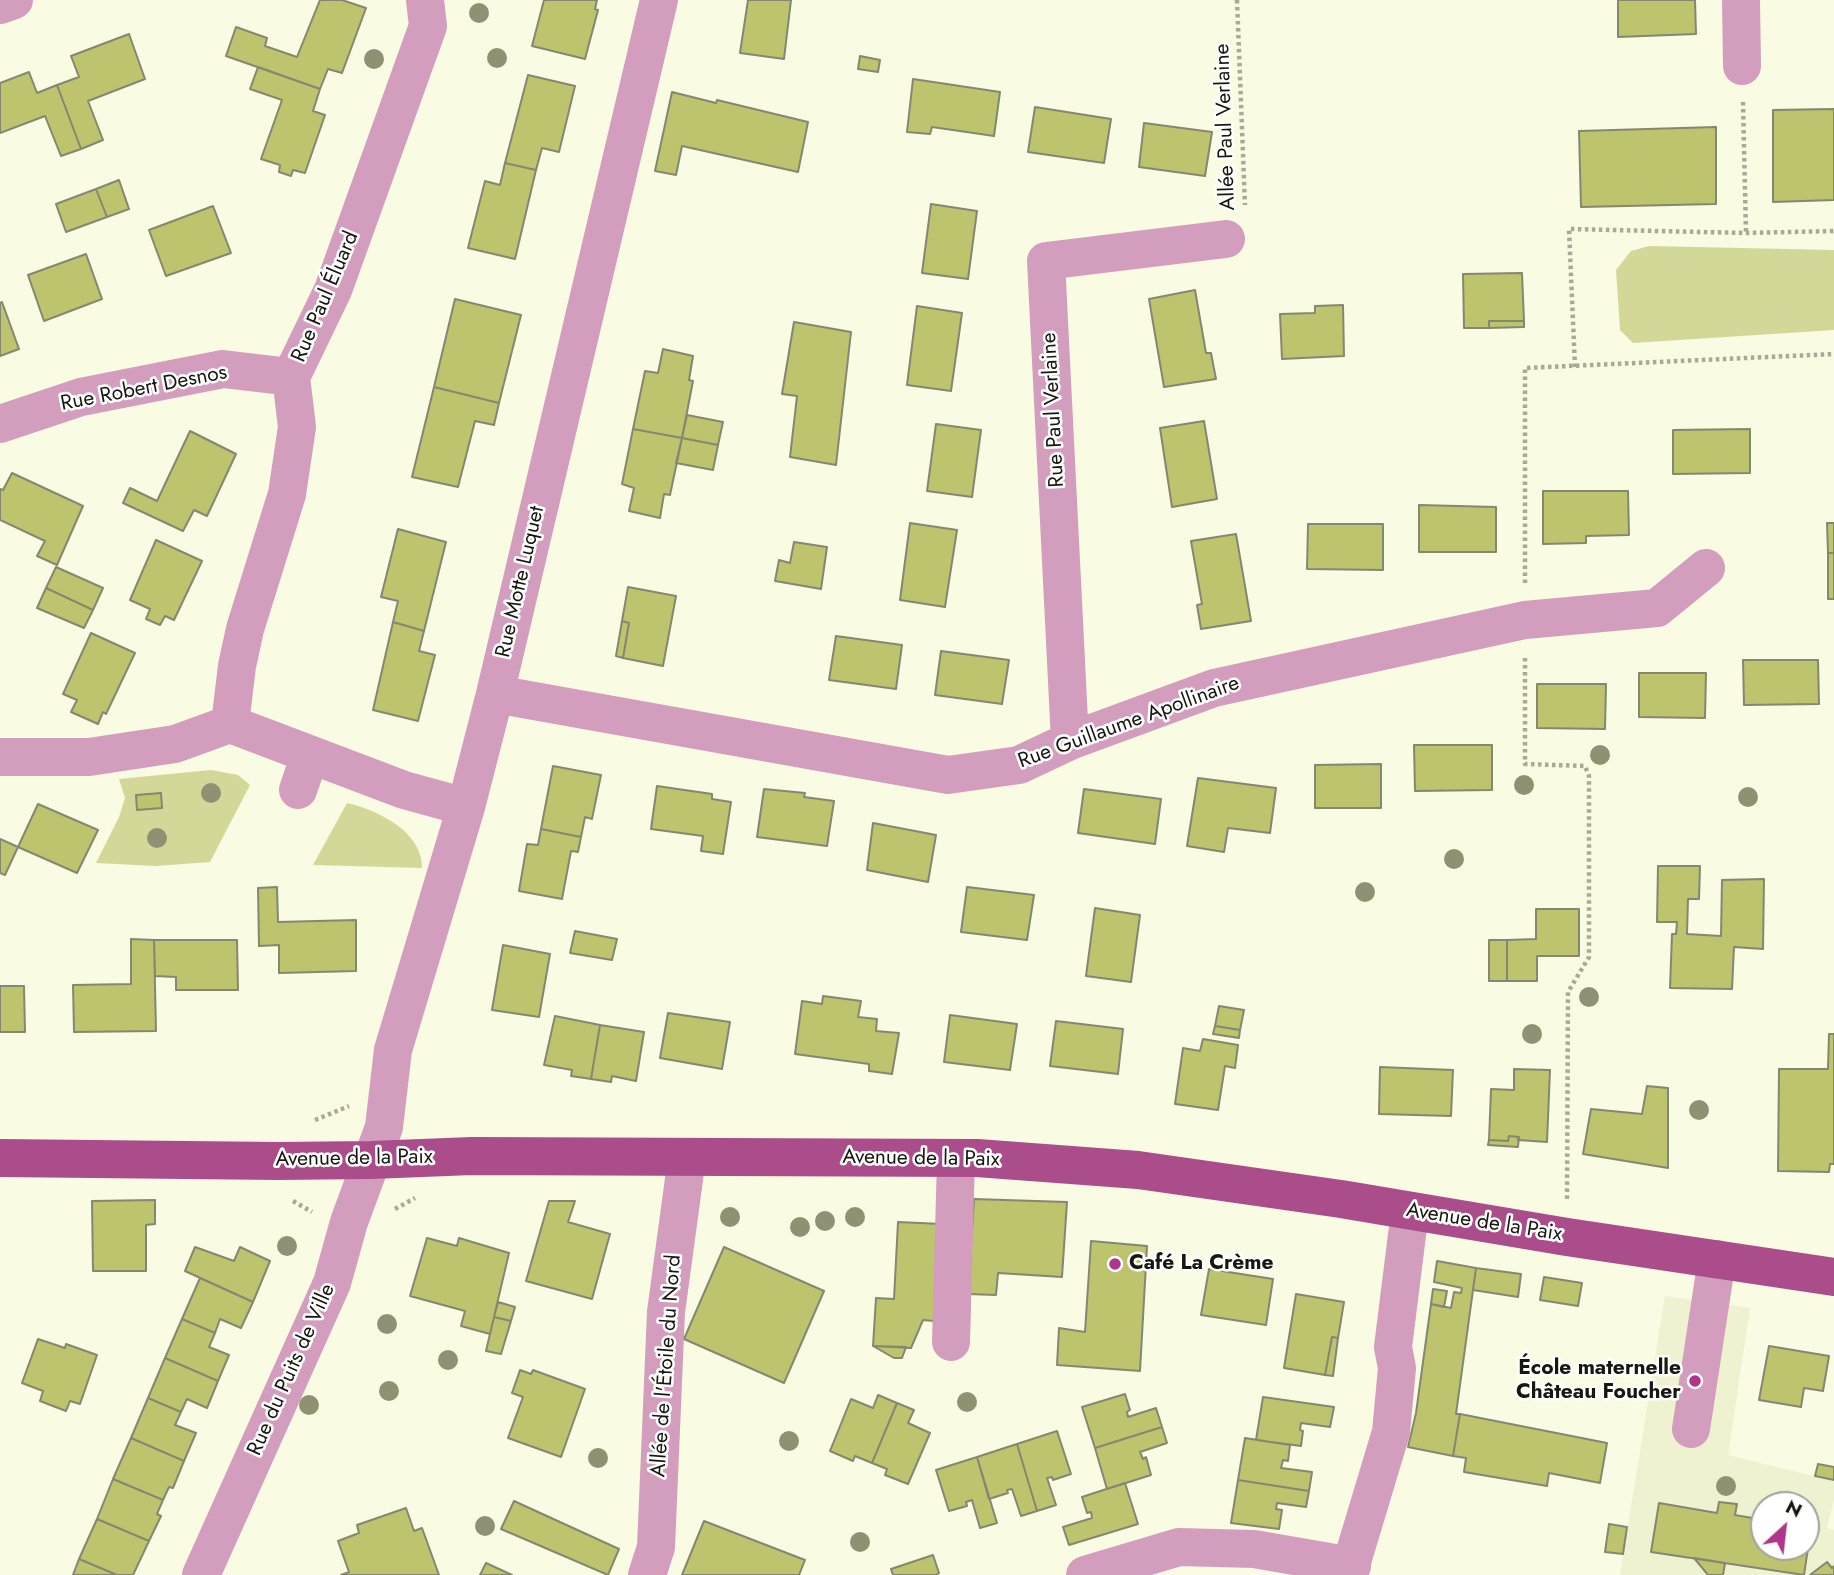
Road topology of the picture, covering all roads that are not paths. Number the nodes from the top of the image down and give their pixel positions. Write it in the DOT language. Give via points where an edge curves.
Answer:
graph roads {
  1 [pos="14,0"];
  2 [pos="425,0"];
  3 [pos="659,0"];
  4 [pos="1741,0"];
  5 [pos="0,5"];
  6 [pos="1742,66"];
  7 [pos="1226,239"];
  8 [pos="291,377"];
  9 [pos="0,424"];
  10 [pos="1706,568"];
  11 [pos="495,694"];
  12 [pos="230,724"];
  13 [pos="1070,741"];
  14 [pos="0,757"];
  15 [pos="466,807"];
  16 [pos="687,1157"];
  17 [pos="0,1158"];
  18 [pos="956,1158"];
  19 [pos="370,1160"];
  20 [pos="1410,1211"];
  21 [pos="1717,1259"];
  22 [pos="1834,1277"];
  23 [pos="951,1342"];
  24 [pos="1691,1429"];
  25 [pos="1350,1570"];
  26 [pos="201,1575"];
  27 [pos="647,1575"];
  28 [pos="1085,1575"];
  1 -- 5 [label="street"];
  2 -- 8 [label="street, Rue Paul Éluard" via="428,26 333,290"];
  3 -- 11 [label="street, Rue Motte Luquet"];
  4 -- 6 [label="street"];
  7 -- 13 [label="street, Rue Paul Verlaine" via="1046,261"];
  8 -- 9 [label="street, Rue Robert Desnos" via="223,369 81,397"];
  8 -- 12 [label="street, Rue Paul Éluard" via="297,427 287,494 245,629"];
  10 -- 13 [label="street, Rue Guillaume Apollinaire" via="1657,608 1525,620 1214,688"];
  11 -- 13 [label="street, Rue Guillaume Apollinaire" via="948,775 1019,765"];
  11 -- 15 [label="street, Rue Motte Luquet"];
  12 -- 14 [label="street" via="174,744 89,757"];
  12 -- 15 [label="street" via="304,773 404,790"];
  15 -- 19 [label="street, Rue Motte Luquet" via="393,1050 384,1127"];
  16 -- 18 [label="main road, Avenue de la Paix"];
  16 -- 19 [label="main road, Avenue de la Paix"];
  16 -- 27 [label="street, Allée de l'Étoile du Nord" via="666,1312 656,1547"];
  17 -- 19 [label="main road, Avenue de la Paix"];
  18 -- 20 [label="main road, Avenue de la Paix" via="1138,1170"];
  18 -- 23 [label="street"];
  19 -- 26 [label="street, Rue du Puits de Ville" via="332,1283"];
  20 -- 21 [label="main road, Avenue de la Paix"];
  20 -- 25 [label="street" via="1393,1347 1397,1368 1391,1432"];
  21 -- 22 [label="main road, Avenue de la Paix"];
  21 -- 24 [label="street"];
  25 -- 28 [label="street" via="1254,1549 1178,1547"];
}
